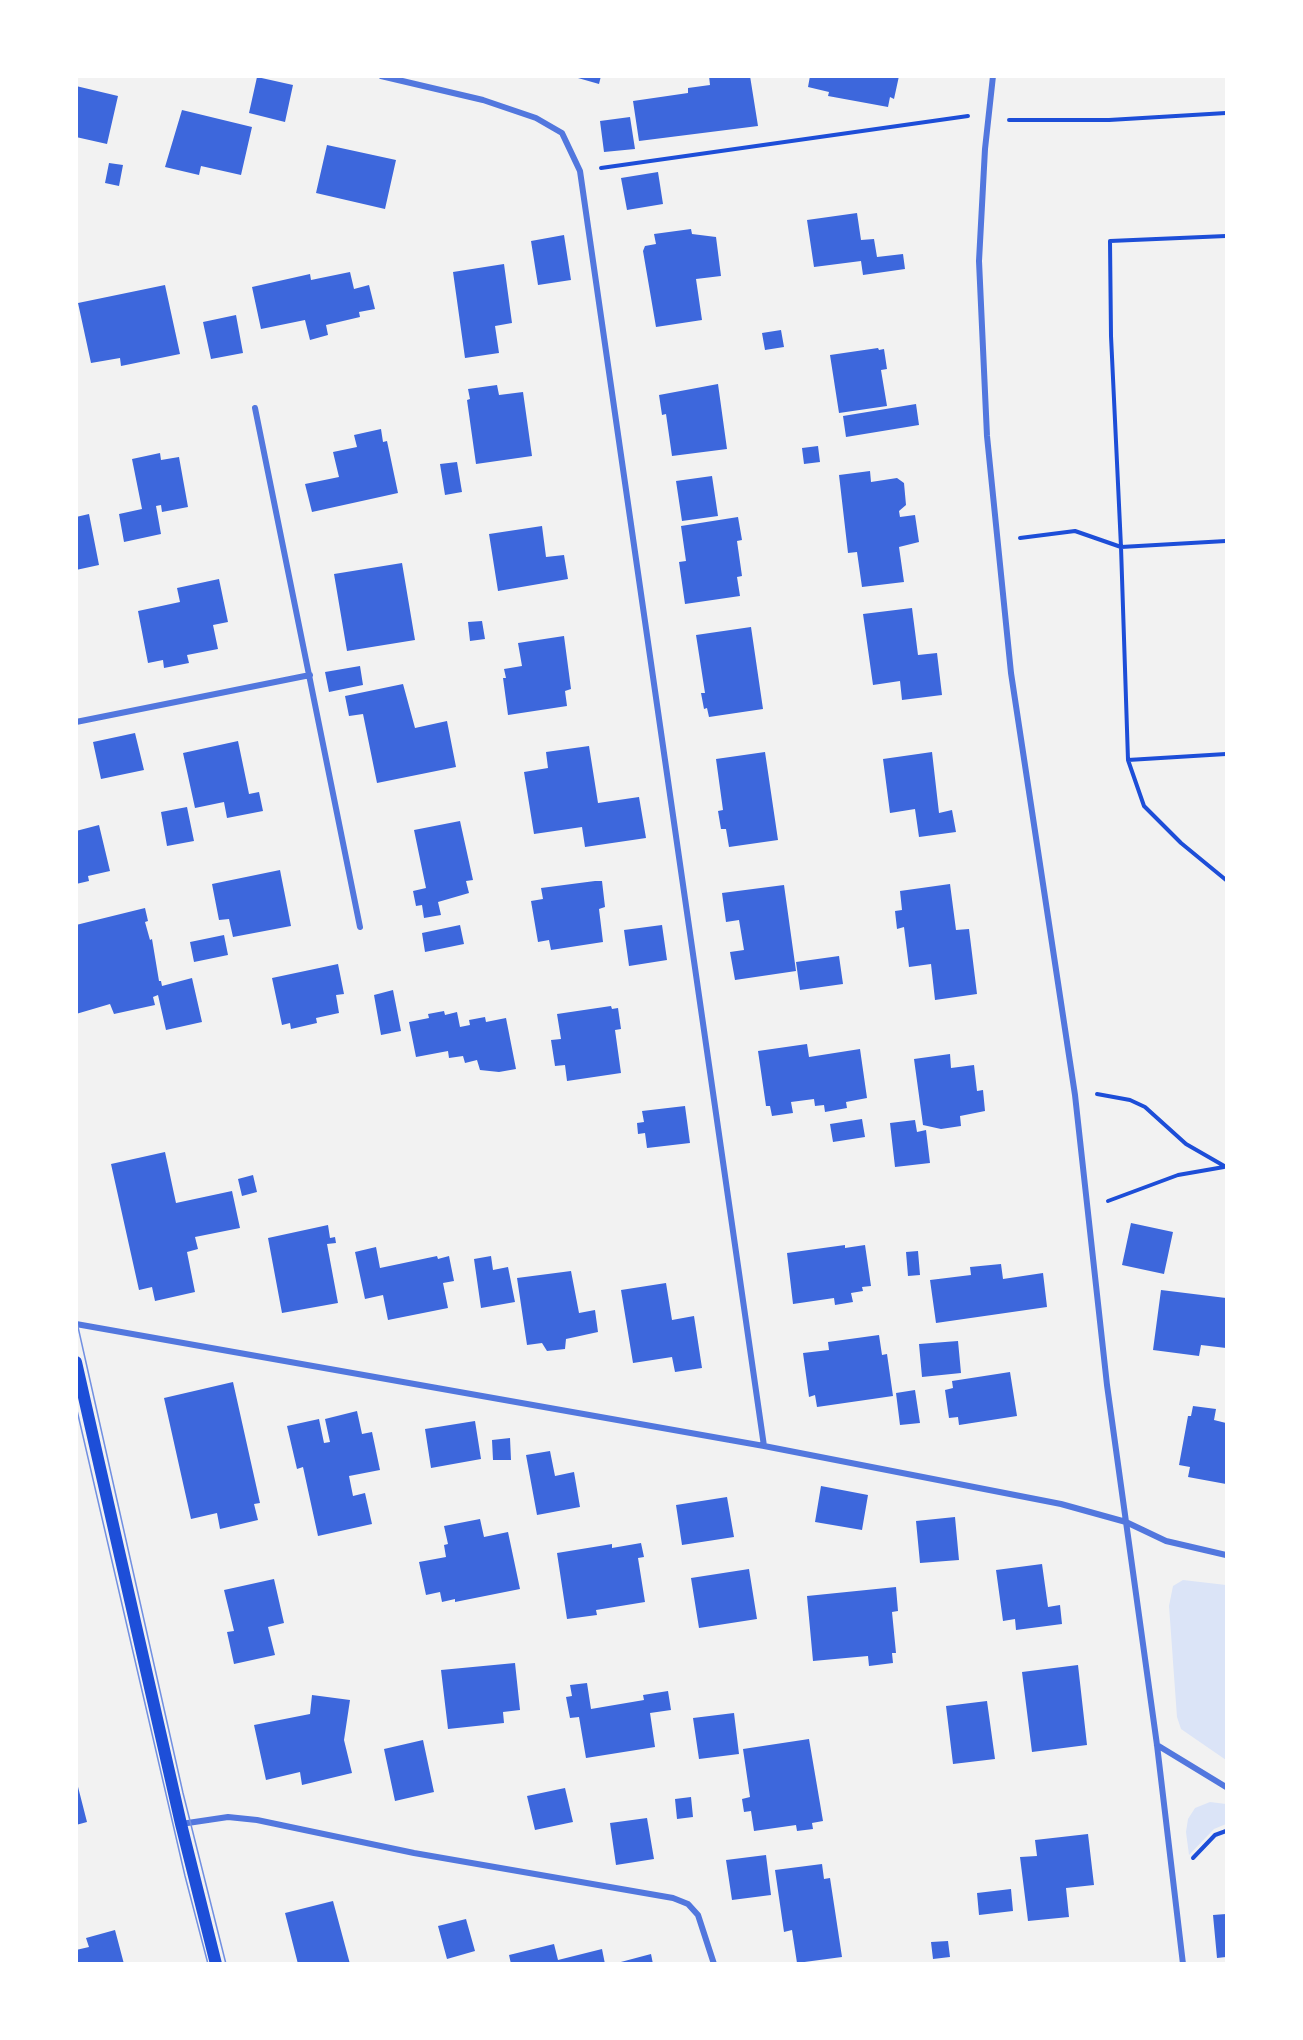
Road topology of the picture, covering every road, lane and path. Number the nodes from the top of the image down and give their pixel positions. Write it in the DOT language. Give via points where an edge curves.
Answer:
graph roads {
  1 [pos="381,76"];
  2 [pos="993,76"];
  3 [pos="1227,113"];
  4 [pos="989,118"];
  5 [pos="580,171"];
  6 [pos="1227,236"];
  7 [pos="255,408"];
  8 [pos="998,540"];
  9 [pos="1227,541"];
  10 [pos="1121,547"];
  11 [pos="310,675"];
  12 [pos="76,722"];
  13 [pos="1227,754"];
  14 [pos="1128,760"];
  15 [pos="1227,880"];
  16 [pos="360,927"];
  17 [pos="1075,1095"];
  18 [pos="1225,1167"];
  19 [pos="1088,1210"];
  20 [pos="76,1324"];
  21 [pos="76,1362"];
  22 [pos="764,1446"];
  23 [pos="1126,1522"];
  24 [pos="1227,1555"];
  25 [pos="1157,1745"];
  26 [pos="1227,1787"];
  27 [pos="181,1824"];
  28 [pos="1227,1831"];
  29 [pos="1173,1878"];
  30 [pos="216,1964"];
  31 [pos="714,1964"];
  32 [pos="1183,1964"];
  1 -- 5 [label="street" via="483,100 536,118 562,133"];
  2 -- 4 [label="street"];
  3 -- 4 [label="path" via="1109,120"];
  4 -- 5 [label="path" via="964,116"];
  4 -- 8 [label="street" via="979,261 987,436"];
  5 -- 22 [label="street"];
  6 -- 10 [label="path" via="1110,241"];
  7 -- 11 [label="street"];
  8 -- 10 [label="path" via="1075,531"];
  8 -- 17 [label="street" via="1011,673"];
  9 -- 10 [label="path"];
  10 -- 14 [label="path"];
  11 -- 12 [label="street"];
  11 -- 16 [label="street"];
  13 -- 14 [label="path"];
  14 -- 15 [label="path" via="1143,806"];
  17 -- 18 [label="path" via="1106,1094 1145,1107 1186,1144"];
  17 -- 19 [label="street"];
  18 -- 19 [label="path" via="1178,1175"];
  19 -- 23 [label="street"];
  20 -- 22 [label="street"];
  21 -- 27 [label="main road"];
  22 -- 23 [label="street" via="1061,1504"];
  23 -- 24 [label="street" via="1166,1541"];
  23 -- 25 [label="street"];
  25 -- 26 [label="street"];
  25 -- 29 [label="street"];
  27 -- 30 [label="main road"];
  27 -- 31 [label="street" via="228,1817 257,1820 414,1853 673,1898 688,1904 698,1915"];
  28 -- 29 [label="path" via="1215,1835"];
  29 -- 32 [label="street"];
}
